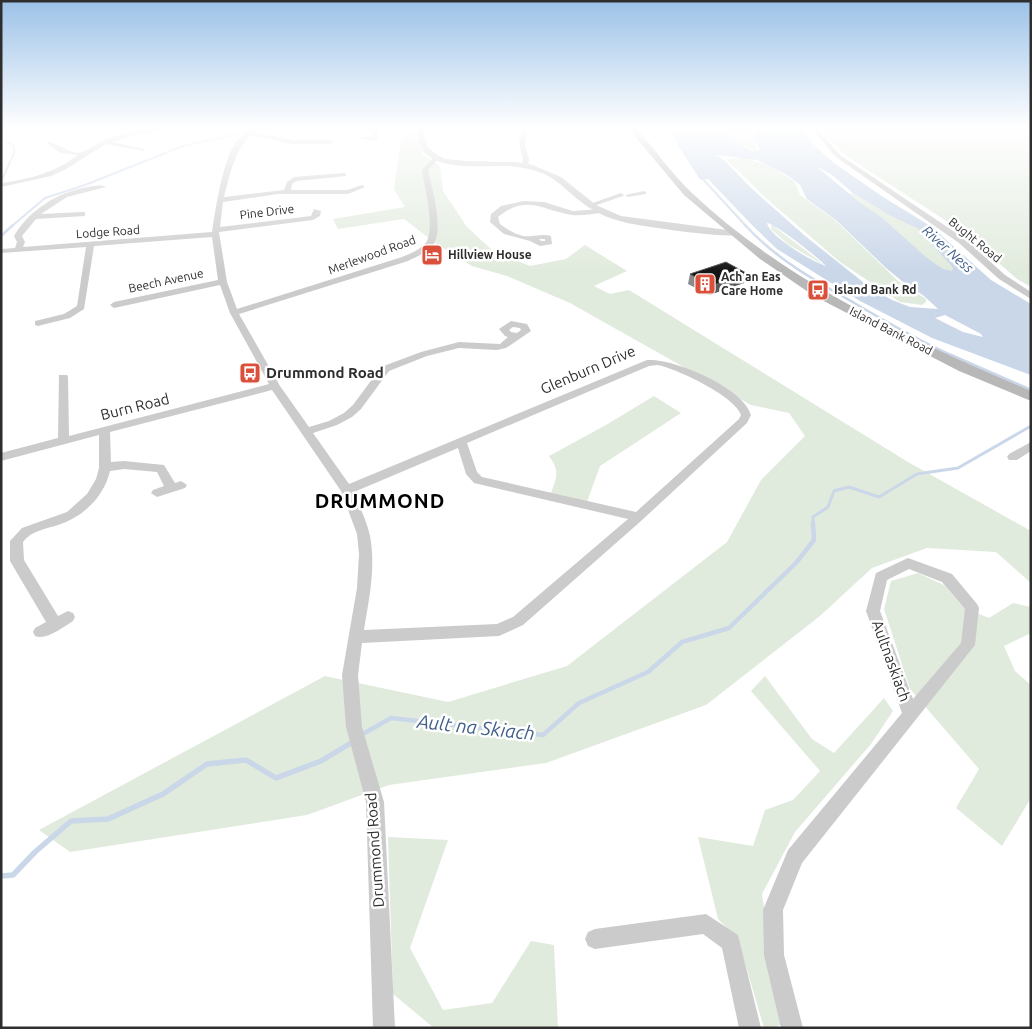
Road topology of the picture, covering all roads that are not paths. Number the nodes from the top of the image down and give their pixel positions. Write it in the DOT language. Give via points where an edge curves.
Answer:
graph roads {
  1 [pos="46,175"];
  2 [pos="227,175"];
  3 [pos="344,175"];
  4 [pos="426,175"];
  5 [pos="552,175"];
  6 [pos="671,175"];
  7 [pos="866,175"];
  8 [pos="4,184"];
  9 [pos="103,187"];
  10 [pos="362,187"];
  11 [pos="287,192"];
  12 [pos="644,193"];
  13 [pos="220,200"];
  14 [pos="592,205"];
  15 [pos="74,210"];
  16 [pos="317,211"];
  17 [pos="600,211"];
  18 [pos="34,217"];
  19 [pos="215,232"];
  20 [pos="735,234"];
  21 [pos="533,239"];
  22 [pos="90,244"];
  23 [pos="18,250"];
  24 [pos="1,251"];
  25 [pos="223,282"];
  26 [pos="1031,296"];
  27 [pos="114,305"];
  28 [pos="234,313"];
  29 [pos="43,320"];
  30 [pos="515,336"];
  31 [pos="63,376"];
  32 [pos="276,386"];
  33 [pos="1031,397"];
  34 [pos="105,430"];
  35 [pos="307,432"];
  36 [pos="64,441"];
  37 [pos="461,441"];
  38 [pos="1031,446"];
  39 [pos="1,457"];
  40 [pos="1013,457"];
  41 [pos="106,468"];
  42 [pos="347,490"];
  43 [pos="157,493"];
  44 [pos="637,518"];
  45 [pos="40,632"];
  46 [pos="356,637"];
  47 [pos="910,714"];
  48 [pos="595,939"];
  49 [pos="384,1028"];
  50 [pos="750,1028"];
  51 [pos="792,1028"];
  1 -- 8 [label="street"];
  2 -- 13 [label="street, Drummond Road"];
  3 -- 11 [label="street" via="294,179 289,183"];
  4 -- 28 [label="street, Merlewood Road" via="434,221 430,243 422,251"];
  5 -- 14 [label="street"];
  6 -- 20 [label="main road, Island Bank Road" via="686,193"];
  7 -- 26 [label="street, Bught Road" via="962,240 1002,277"];
  9 -- 18 [label="street" via="57,198"];
  10 -- 11 [label="street" via="341,192"];
  11 -- 13 [label="street"];
  12 -- 14 [label="street" via="624,195"];
  13 -- 19 [label="street, Drummond Road"];
  14 -- 17 [label="street"];
  15 -- 18 [label="street" via="87,206 81,216"];
  16 -- 19 [label="street, Pine Drive" via="313,218"];
  17 -- 20 [label="street" via="634,222"];
  17 -- 21 [label="street" via="574,213 549,205 524,203 504,208 494,216 494,222 500,228"];
  18 -- 23 [label="street" via="19,234"];
  19 -- 22 [label="street, Lodge Road"];
  19 -- 25 [label="street, Drummond Road"];
  20 -- 33 [label="main road, Island Bank Road" via="818,293 964,368"];
  22 -- 23 [label="street, Lodge Road"];
  22 -- 29 [label="street" via="81,307 67,316"];
  23 -- 24 [label="street, Lodge Road"];
  25 -- 27 [label="street, Beech Avenue"];
  25 -- 28 [label="street, Drummond Road"];
  28 -- 32 [label="street, Drummond Road"];
  30 -- 35 [label="street" via="503,346 459,345 385,368 348,415"];
  31 -- 36 [label="street"];
  32 -- 34 [label="street, Burn Road"];
  32 -- 35 [label="street, Drummond Road"];
  34 -- 36 [label="street, Burn Road"];
  34 -- 41 [label="street"];
  35 -- 42 [label="street, Drummond Road"];
  36 -- 39 [label="street, Burn Road"];
  37 -- 42 [label="street, Glenburn Drive"];
  37 -- 44 [label="street" via="472,474 478,480 627,513"];
  37 -- 44 [label="street, Glenburn Drive" via="647,362 672,365 738,401 746,415 743,421"];
  38 -- 40 [label="street"];
  41 -- 43 [label="street" via="131,465 160,468 176,486"];
  41 -- 45 [label="street" via="99,484 78,510 23,533 16,541 17,561 61,621"];
  42 -- 46 [label="street, Drummond Road" via="363,534 366,554 364,594"];
  44 -- 46 [label="street, Glenburn Drive" via="532,610 499,630"];
  46 -- 49 [label="street, Drummond Road" via="350,675 354,727 375,802"];
  47 -- 47 [label="street, Aultnaskiach" via="873,611 881,577 908,563 947,578 972,608 968,646"];
  47 -- 51 [label="street, Aultnaskiach" via="795,858 774,910 774,955"];
  48 -- 50 [label="street" via="706,924 730,942"];
}
